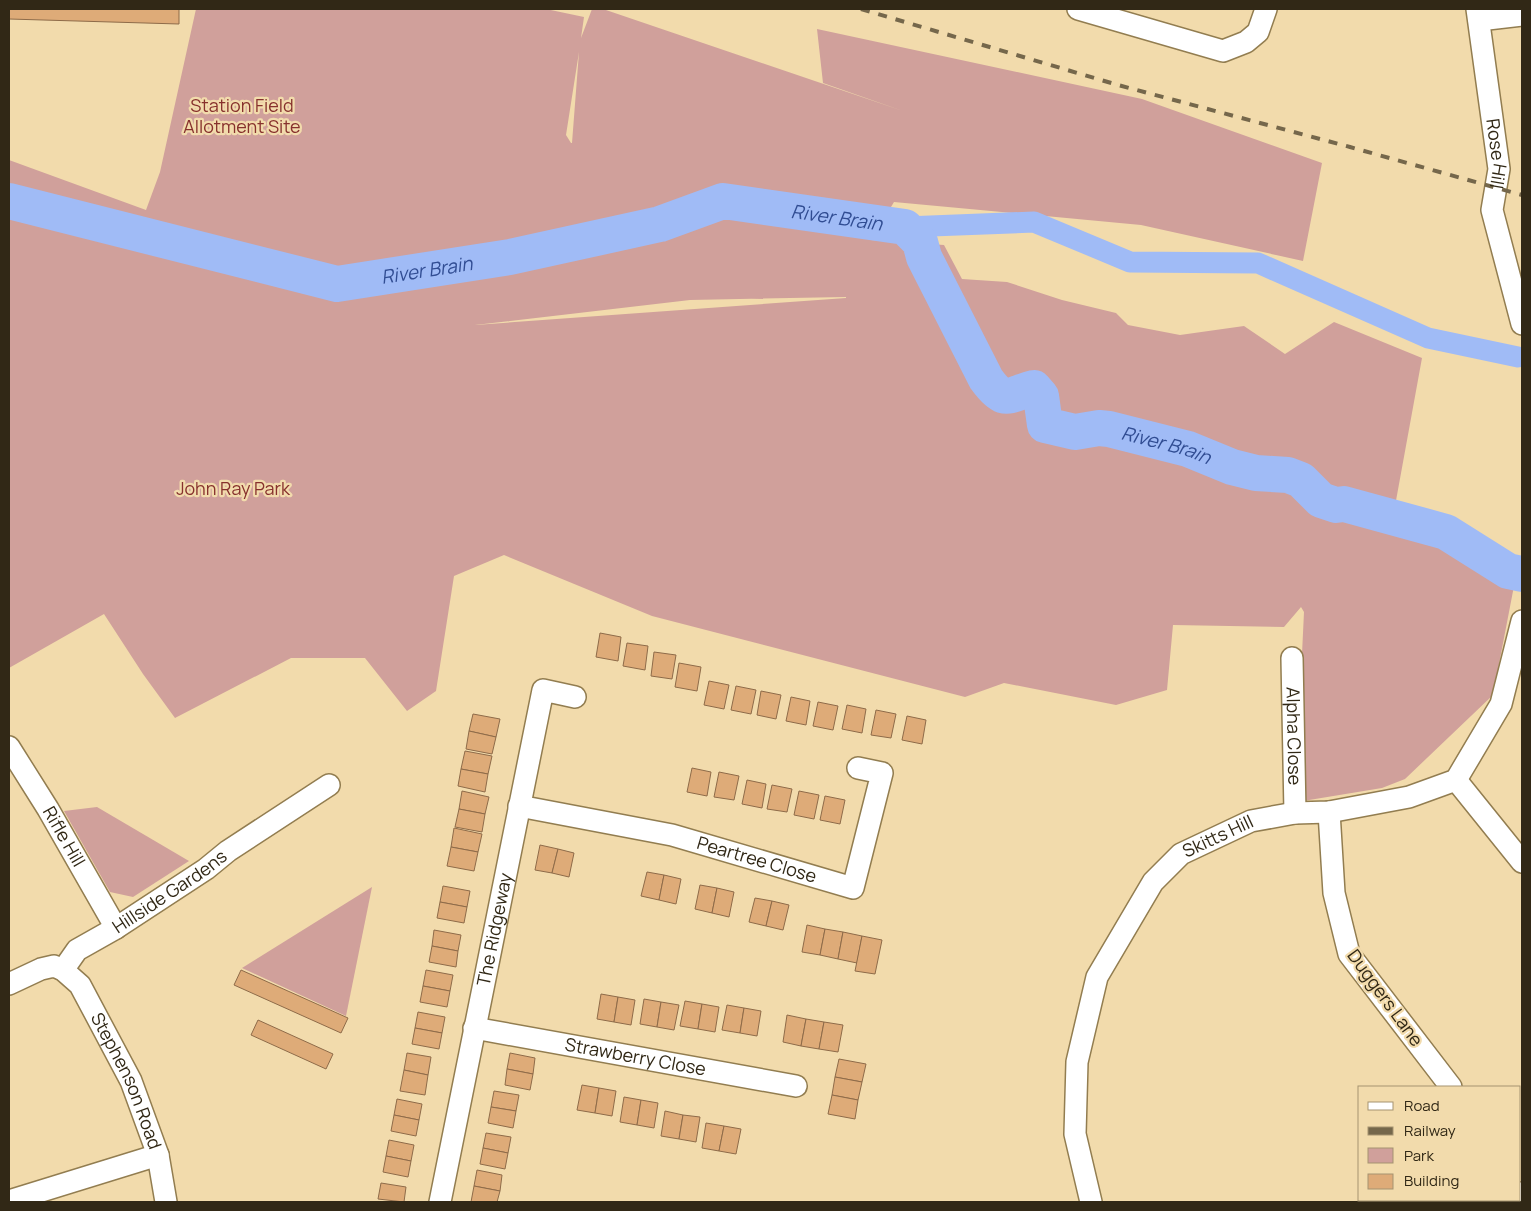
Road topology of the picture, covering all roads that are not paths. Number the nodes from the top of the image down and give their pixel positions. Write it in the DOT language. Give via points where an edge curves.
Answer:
graph roads {
  1 [pos="1078,9"];
  2 [pos="1266,9"];
  3 [pos="1478,14"];
  4 [pos="1522,15"];
  5 [pos="1522,324"];
  6 [pos="1522,621"];
  7 [pos="1292,658"];
  8 [pos="575,697"];
  9 [pos="9,747"];
  10 [pos="858,768"];
  11 [pos="1456,780"];
  12 [pos="329,785"];
  13 [pos="519,806"];
  14 [pos="1329,812"];
  15 [pos="1295,813"];
  16 [pos="1522,862"];
  17 [pos="116,928"];
  18 [pos="63,970"];
  19 [pos="9,984"];
  20 [pos="474,1028"];
  21 [pos="796,1086"];
  22 [pos="1449,1086"];
  23 [pos="158,1155"];
  24 [pos="9,1201"];
  25 [pos="166,1202"];
  26 [pos="440,1202"];
  27 [pos="1092,1202"];
  1 -- 2 [label="street" via="1223,51 1246,42 1258,32"];
  3 -- 4 [label="street"];
  3 -- 5 [label="street, Rose Hill" via="1499,169 1492,210"];
  6 -- 11 [label="street" via="1501,704"];
  7 -- 15 [label="street, Alpha Close"];
  8 -- 13 [label="street, The Ridgeway" via="544,690"];
  9 -- 17 [label="street, Rifle Hill"];
  10 -- 13 [label="street, Peartree Close" via="882,772 853,888 672,835"];
  11 -- 14 [label="street, Skitts Hill" via="1410,797"];
  11 -- 16 [label="street"];
  12 -- 17 [label="street, Hillside Gardens"];
  13 -- 20 [label="street, The Ridgeway"];
  14 -- 15 [label="street, Skitts Hill"];
  14 -- 22 [label="street, Duggers Lane" via="1334,893 1349,954"];
  15 -- 27 [label="street, Skitts Hill" via="1251,821 1181,854 1153,882 1096,977 1076,1062 1075,1134"];
  17 -- 18 [label="street, Hillside Gardens" via="76,950"];
  18 -- 19 [label="street" via="54,966"];
  18 -- 23 [label="street, Stephenson Road" via="80,985 131,1081"];
  20 -- 21 [label="street, Strawberry Close"];
  20 -- 26 [label="street, The Ridgeway"];
  23 -- 24 [label="street"];
  23 -- 25 [label="street, Stephenson Road"];
}
